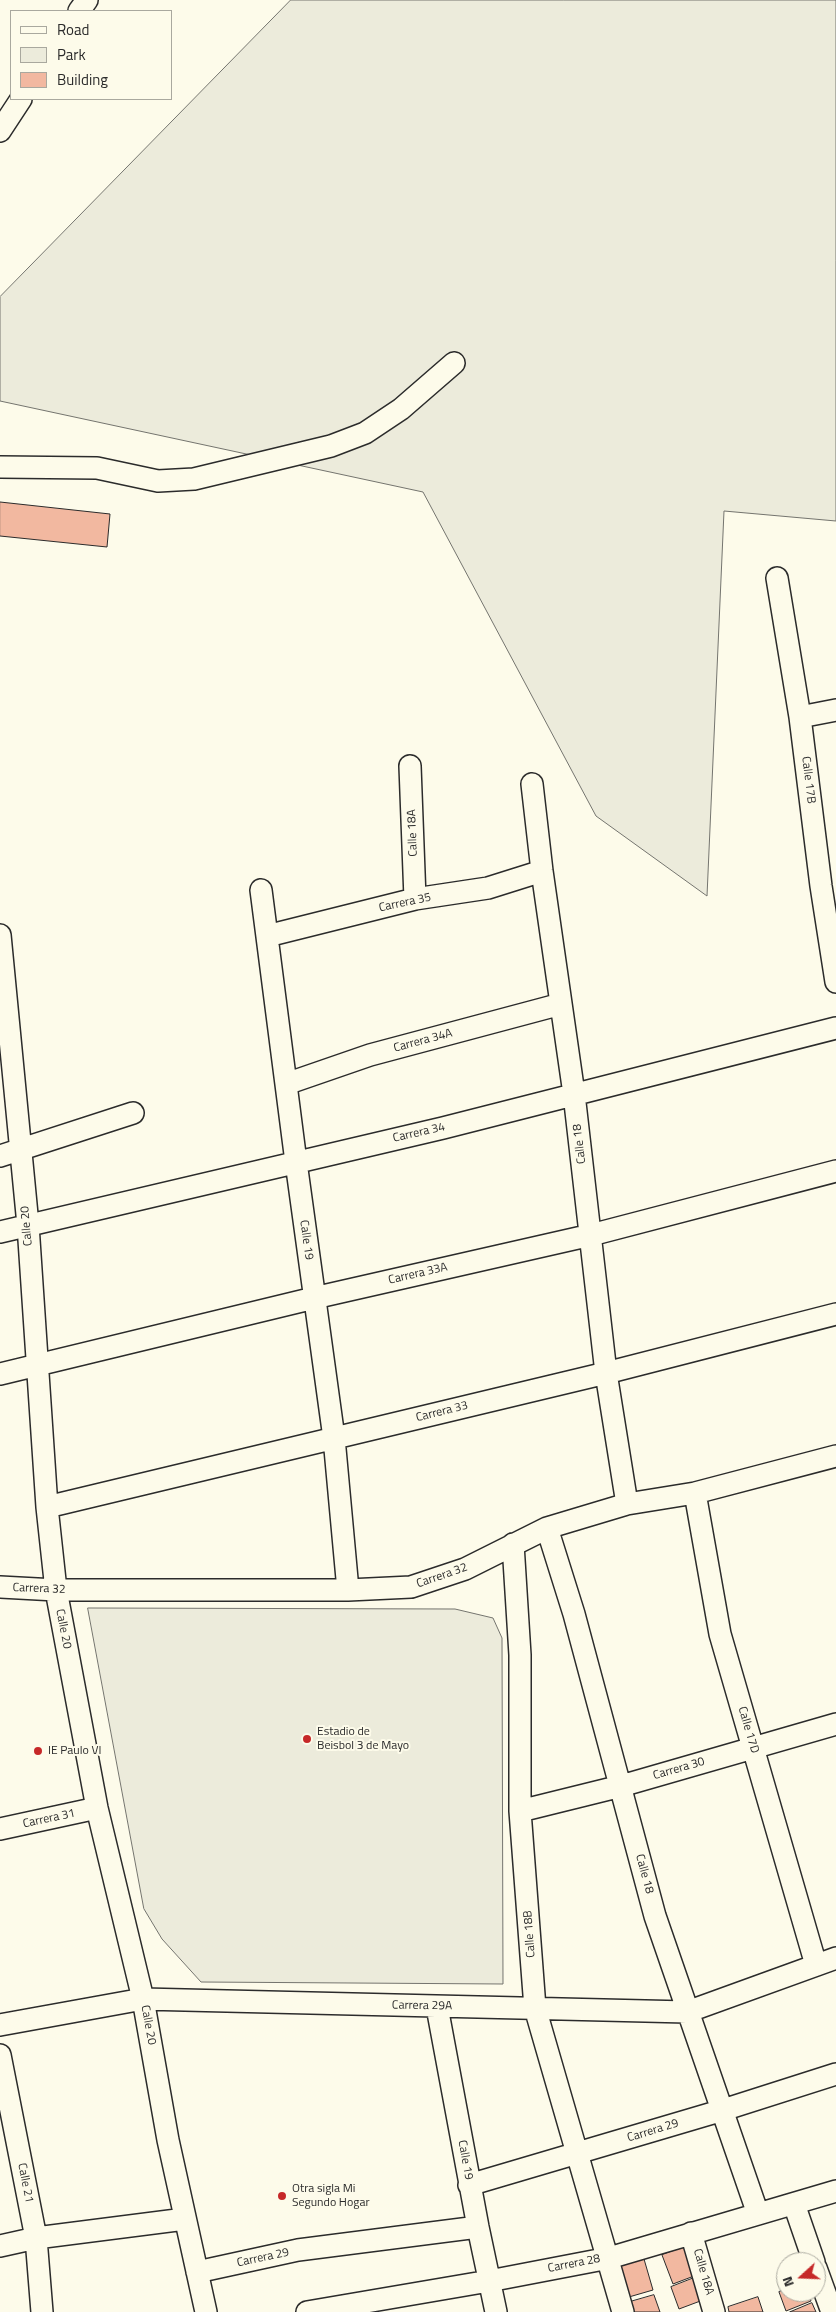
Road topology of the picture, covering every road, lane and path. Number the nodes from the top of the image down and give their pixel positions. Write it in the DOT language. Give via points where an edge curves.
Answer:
graph roads {
  1 [pos="20,100"];
  2 [pos="0,131"];
  3 [pos="454,363"];
  4 [pos="0,467"];
  5 [pos="777,578"];
  6 [pos="836,710"];
  7 [pos="800,717"];
  8 [pos="410,766"];
  9 [pos="532,784"];
  10 [pos="542,871"];
  11 [pos="829,883"];
  12 [pos="261,890"];
  13 [pos="415,899"];
  14 [pos="0,935"];
  15 [pos="267,936"];
  16 [pos="836,982"];
  17 [pos="561,1004"];
  18 [pos="3,1007"];
  19 [pos="836,1028"];
  20 [pos="286,1084"];
  21 [pos="574,1094"];
  22 [pos="134,1113"];
  23 [pos="10,1154"];
  24 [pos="296,1162"];
  25 [pos="836,1171"];
  26 [pos="28,1225"];
  27 [pos="0,1232"];
  28 [pos="591,1234"];
  29 [pos="314,1298"];
  30 [pos="836,1314"];
  31 [pos="37,1365"];
  32 [pos="606,1373"];
  33 [pos="0,1374"];
  34 [pos="334,1438"];
  35 [pos="836,1456"];
  36 [pos="696,1493"];
  37 [pos="627,1504"];
  38 [pos="48,1507"];
  39 [pos="547,1528"];
  40 [pos="513,1544"];
  41 [pos="0,1587"];
  42 [pos="56,1590"];
  43 [pos="348,1590"];
  44 [pos="836,1724"];
  45 [pos="753,1748"];
  46 [pos="621,1786"];
  47 [pos="98,1808"];
  48 [pos="520,1811"];
  49 [pos="0,1829"];
  50 [pos="836,1958"];
  51 [pos="816,1965"];
  52 [pos="143,1999"];
  53 [pos="437,2006"];
  54 [pos="535,2008"];
  55 [pos="687,2012"];
  56 [pos="0,2025"];
  57 [pos="0,2055"];
  58 [pos="836,2074"];
  59 [pos="723,2110"];
  60 [pos="579,2153"];
  61 [pos="469,2185"];
  62 [pos="836,2191"];
  63 [pos="794,2204"];
  64 [pos="758,2214"];
  65 [pos="185,2219"];
  66 [pos="478,2227"];
  67 [pos="691,2233"];
  68 [pos="36,2238"];
  69 [pos="0,2246"];
  70 [pos="811,2252"];
  71 [pos="609,2258"];
  72 [pos="197,2272"];
  73 [pos="489,2281"];
  74 [pos="826,2296"];
  75 [pos="42,2312"];
  76 [pos="206,2312"];
  77 [pos="307,2312"];
  78 [pos="496,2312"];
  79 [pos="623,2312"];
  80 [pos="714,2312"];
  81 [pos="832,2312"];
  1 -- 2 [label="street"];
  3 -- 4 [label="street" via="401,410 365,433 331,446 194,479 158,481 97,468"];
  5 -- 7 [label="street, Calle 17B"];
  6 -- 7 [label="street"];
  7 -- 11 [label="street, Calle 17B"];
  8 -- 13 [label="street, Calle 18A"];
  9 -- 10 [label="street, Calle 18"];
  10 -- 13 [label="street, Carrera 35" via="488,888"];
  10 -- 17 [label="street, Calle 18"];
  11 -- 16 [label="street, Calle 17B"];
  12 -- 15 [label="street, Calle 19"];
  13 -- 15 [label="street, Carrera 35"];
  14 -- 18 [label="street, Calle 20"];
  15 -- 20 [label="street, Calle 19"];
  17 -- 20 [label="street, Carrera 34A" via="370,1056"];
  17 -- 21 [label="street, Calle 18"];
  18 -- 23 [label="street, Calle 20"];
  19 -- 21 [label="street, Carrera 34"];
  20 -- 24 [label="street, Calle 19"];
  21 -- 24 [label="street, Carrera 34"];
  21 -- 28 [label="street, Calle 18"];
  22 -- 23 [label="street"];
  23 -- 26 [label="street, Calle 20"];
  24 -- 26 [label="street, Carrera 34"];
  24 -- 29 [label="street, Calle 19"];
  25 -- 28 [label="street, Carrera 33A"];
  26 -- 27 [label="street, Carrera 34"];
  26 -- 31 [label="street, Calle 20"];
  28 -- 29 [label="street, Carrera 33A"];
  28 -- 32 [label="street, Calle 18"];
  29 -- 31 [label="street, Carrera 33A"];
  29 -- 34 [label="street, Calle 19"];
  30 -- 32 [label="street, Carrera 33"];
  31 -- 33 [label="street, Carrera 33A"];
  31 -- 38 [label="street, Calle 20"];
  32 -- 34 [label="street, Carrera 33"];
  32 -- 37 [label="street, Calle 18"];
  34 -- 38 [label="street, Carrera 33"];
  34 -- 43 [label="street, Calle 19"];
  35 -- 36 [label="street, Carrera 32"];
  36 -- 37 [label="street, Carrera 32"];
  36 -- 45 [label="street, Calle 17D" via="720,1634"];
  37 -- 39 [label="street, Carrera 32"];
  38 -- 42 [label="street, Calle 20"];
  39 -- 40 [label="street, Carrera 32"];
  39 -- 46 [label="street, Calle 18"];
  40 -- 43 [label="street, Carrera 32" via="465,1569 411,1587"];
  40 -- 48 [label="street, Calle 18B" via="520,1655"];
  41 -- 42 [label="street, Carrera 32"];
  42 -- 43 [label="street, Carrera 32"];
  42 -- 47 [label="street, Calle 20"];
  44 -- 45 [label="street, Carrera 30"];
  45 -- 46 [label="street, Carrera 30"];
  45 -- 51 [label="street, Calle 17D"];
  46 -- 48 [label="street, Carrera 30"];
  46 -- 55 [label="street, Calle 18" via="656,1916"];
  47 -- 49 [label="street, Carrera 31"];
  47 -- 52 [label="street, Calle 20"];
  48 -- 54 [label="street, Calle 18B"];
  50 -- 51 [label="street, Carrera 29A"];
  51 -- 55 [label="street, Carrera 29A"];
  52 -- 53 [label="street, Carrera 29A"];
  52 -- 56 [label="street, Carrera 29A"];
  52 -- 65 [label="street, Calle 20"];
  53 -- 54 [label="street, Carrera 29A"];
  53 -- 61 [label="street, Calle 19"];
  54 -- 55 [label="street, Carrera 29A"];
  54 -- 60 [label="street, Calle 18B"];
  55 -- 59 [label="street, Calle 18"];
  57 -- 68 [label="street, Calle 21"];
  58 -- 59 [label="street, Carrera 29"];
  59 -- 60 [label="street, Carrera 29"];
  59 -- 64 [label="street, Calle 18"];
  60 -- 61 [label="street, Carrera 29"];
  60 -- 71 [label="street, Calle 18B"];
  61 -- 66 [label="street, Calle 19"];
  62 -- 63 [label="street, Carrera 28"];
  63 -- 64 [label="street, Carrera 28"];
  63 -- 70 [label="street"];
  64 -- 67 [label="street, Carrera 28"];
  65 -- 68 [label="street"];
  65 -- 72 [label="street, Calle 20"];
  66 -- 72 [label="street, Carrera 29" via="298,2250"];
  66 -- 73 [label="street, Calle 19"];
  67 -- 71 [label="street, Carrera 28"];
  67 -- 80 [label="street, Calle 18A"];
  68 -- 69 [label="street"];
  68 -- 75 [label="street, Calle 21"];
  71 -- 73 [label="street, Carrera 28"];
  71 -- 79 [label="street, Calle 18B"];
  72 -- 76 [label="street, Calle 20"];
  73 -- 77 [label="street, Carrera 28"];
  73 -- 78 [label="street, Calle 19"];
  74 -- 81 [label="street"];
}
